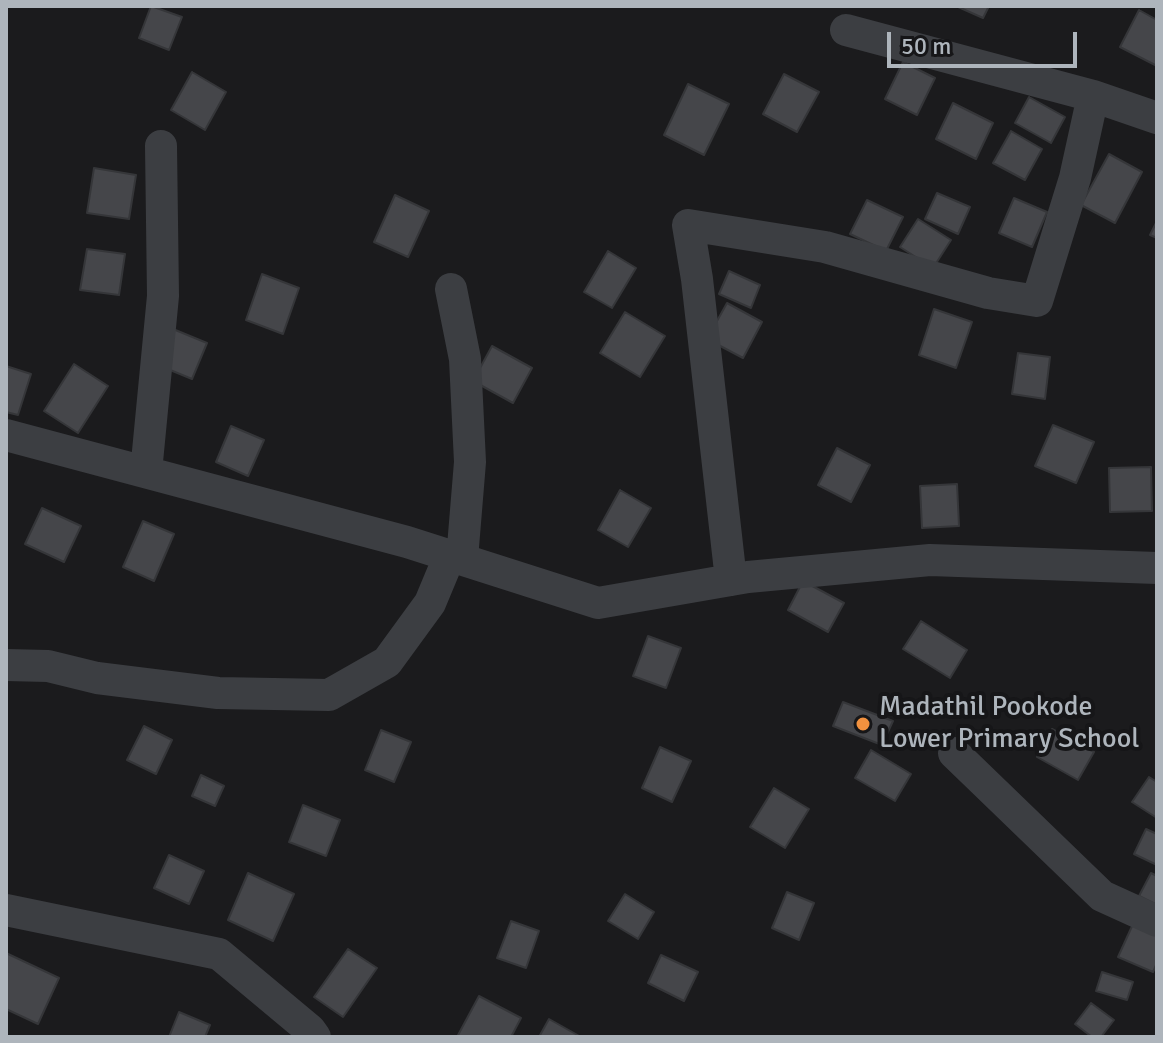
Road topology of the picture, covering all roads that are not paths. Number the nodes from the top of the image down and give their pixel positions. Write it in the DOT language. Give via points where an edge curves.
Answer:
graph roads {
  1 [pos="846,30"];
  2 [pos="1093,96"];
  3 [pos="1157,118"];
  4 [pos="161,146"];
  5 [pos="451,289"];
  6 [pos="6,435"];
  7 [pos="146,472"];
  8 [pos="456,557"];
  9 [pos="1157,568"];
  10 [pos="731,580"];
  11 [pos="6,665"];
  12 [pos="954,753"];
  13 [pos="6,910"];
  14 [pos="1157,921"];
  15 [pos="315,1037"];
  1 -- 2 [label="street"];
  2 -- 3 [label="street"];
  2 -- 10 [label="street" via="1075,178 1037,301 988,293 825,247 688,225"];
  4 -- 7 [label="street" via="163,296"];
  5 -- 8 [label="street" via="465,359 470,462"];
  6 -- 7 [label="street"];
  7 -- 8 [label="street"];
  8 -- 10 [label="street" via="598,603"];
  8 -- 11 [label="street" via="387,662 329,695 218,693 97,678 48,666"];
  9 -- 10 [label="street" via="930,560"];
  12 -- 14 [label="street" via="1102,896"];
  13 -- 15 [label="street" via="219,954"];
}
